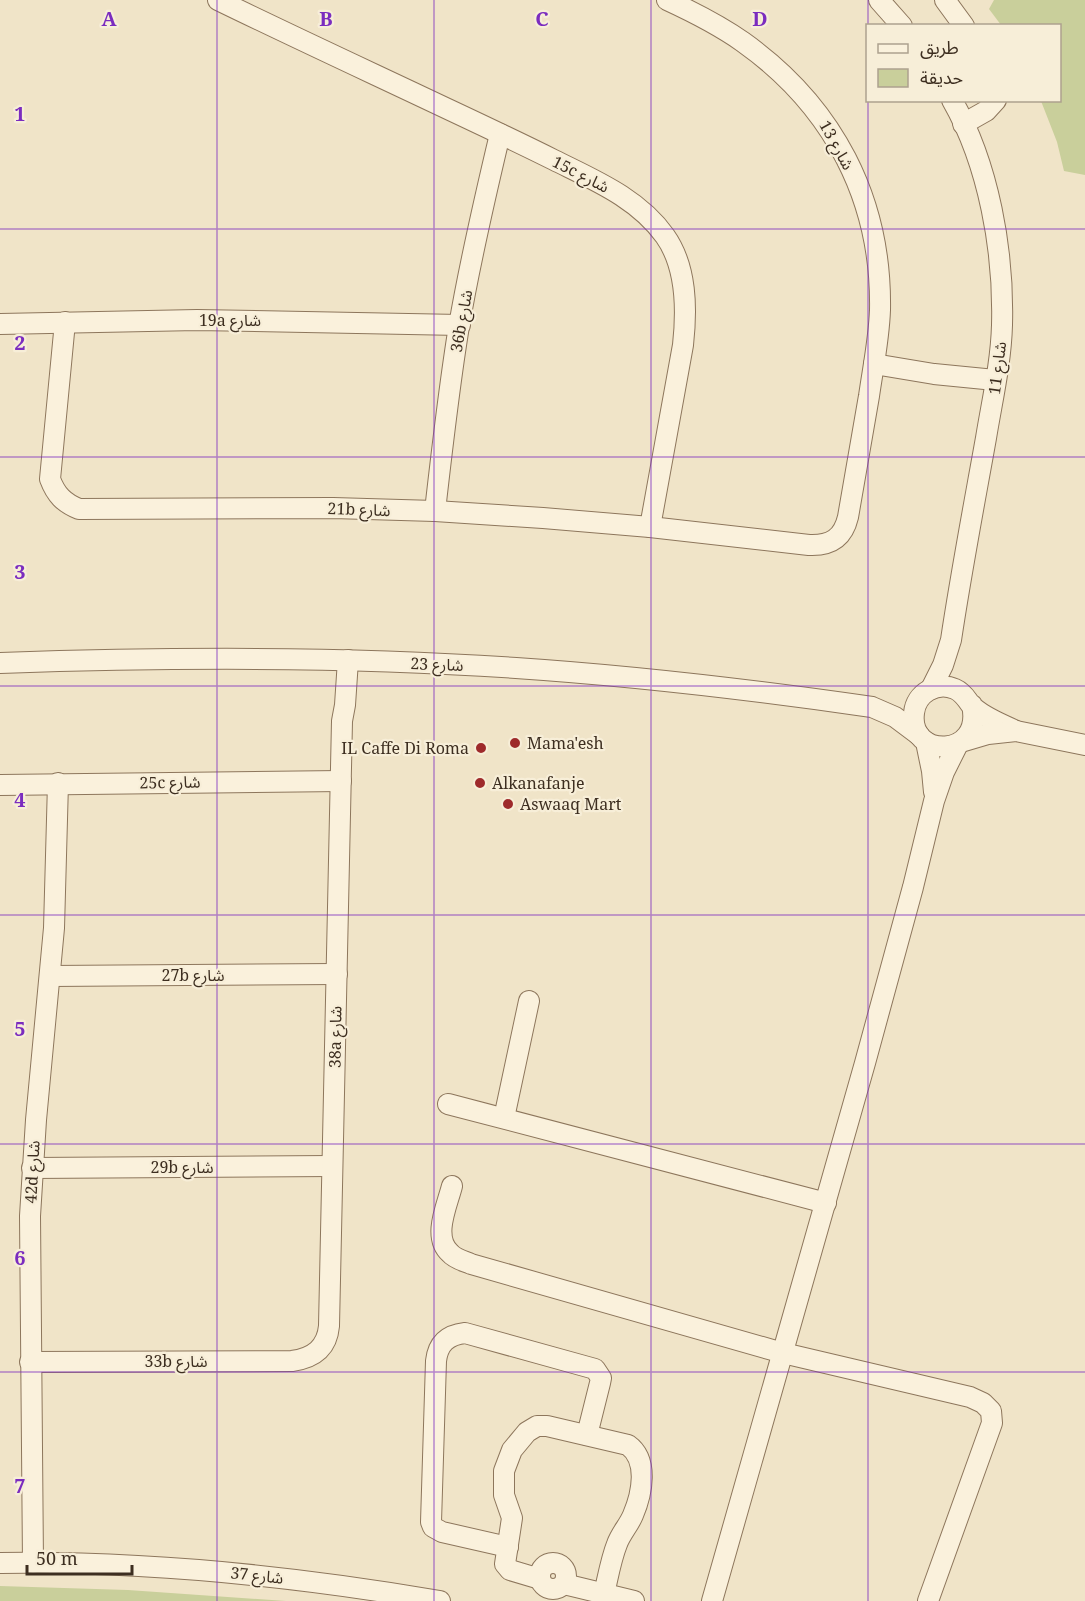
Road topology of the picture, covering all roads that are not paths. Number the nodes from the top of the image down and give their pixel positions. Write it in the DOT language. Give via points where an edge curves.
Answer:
graph roads {
  1 [pos="218,0"];
  2 [pos="667,0"];
  3 [pos="879,0"];
  4 [pos="945,0"];
  5 [pos="900,24"];
  6 [pos="963,24"];
  7 [pos="994,102"];
  8 [pos="958,112"];
  9 [pos="500,134"];
  10 [pos="65,322"];
  11 [pos="0,324"];
  12 [pos="460,325"];
  13 [pos="874,364"];
  14 [pos="995,387"];
  15 [pos="435,511"];
  16 [pos="650,527"];
  17 [pos="837,540"];
  18 [pos="951,640"];
  19 [pos="342,660"];
  20 [pos="0,663"];
  21 [pos="925,694"];
  22 [pos="967,699"];
  23 [pos="872,707"];
  24 [pos="1016,731"];
  25 [pos="922,738"];
  26 [pos="960,743"];
  27 [pos="1085,745"];
  28 [pos="341,781"];
  29 [pos="58,783"];
  30 [pos="0,785"];
  31 [pos="934,801"];
  32 [pos="336,974"];
  33 [pos="50,976"];
  34 [pos="529,1001"];
  35 [pos="448,1104"];
  36 [pos="504,1118"];
  37 [pos="332,1166"];
  38 [pos="32,1168"];
  39 [pos="452,1186"];
  40 [pos="826,1203"];
  41 [pos="319,1351"];
  42 [pos="783,1353"];
  43 [pos="30,1362"];
  44 [pos="587,1435"];
  45 [pos="508,1547"];
  46 [pos="0,1563"];
  47 [pos="33,1563"];
  48 [pos="550,1588"];
  49 [pos="604,1594"];
  50 [pos="440,1601"];
  51 [pos="634,1601"];
  52 [pos="712,1601"];
  53 [pos="928,1601"];
  1 -- 9 [label="street, 15c شارع"];
  2 -- 13 [label="street, شارع 13" via="742,42 783,75 819,113 847,158 867,207 878,259 880,311"];
  3 -- 5 [label="street"];
  4 -- 6 [label="street"];
  7 -- 8 [label="street" via="986,111"];
  8 -- 14 [label="street, شارع 11" via="981,172 1001,274 1002,326"];
  9 -- 12 [label="street, 36b شارع"];
  9 -- 16 [label="street, 15c شارع" via="631,201 666,238 677,260 686,316"];
  10 -- 11 [label="street, 19a شارع"];
  10 -- 12 [label="street, 19a شارع"];
  10 -- 15 [label="street, 21b شارع" via="50,479 54,490 69,505 90,510"];
  12 -- 15 [label="street, 36b شارع"];
  13 -- 14 [label="street"];
  13 -- 17 [label="street, شارع 13" via="848,517"];
  14 -- 18 [label="street, شارع 11"];
  15 -- 16 [label="street, 21b شارع"];
  16 -- 17 [label="street, 21b شارع" via="809,545"];
  18 -- 21 [label="street, شارع 11" via="943,666"];
  18 -- 22 [label="street, شارع 11" via="954,667"];
  19 -- 20 [label="street, شارع 23" via="195,658"];
  19 -- 23 [label="street, شارع 23" via="592,674"];
  19 -- 28 [label="street, 38a شارع" via="345,705"];
  21 -- 22 [label="street" via="947,687"];
  21 -- 23 [label="street, شارع 23"];
  21 -- 25 [label="street" via="914,707 913,717"];
  22 -- 24 [label="street"];
  22 -- 26 [label="street" via="974,715 973,725"];
  23 -- 25 [label="street, شارع 23" via="896,717"];
  24 -- 26 [label="street"];
  24 -- 27 [label="street"];
  25 -- 26 [label="street" via="942,747"];
  25 -- 31 [label="street" via="932,771"];
  26 -- 31 [label="street"];
  28 -- 29 [label="street, 25c شارع"];
  28 -- 32 [label="street, 38a شارع"];
  29 -- 30 [label="street, 25c شارع"];
  29 -- 33 [label="street, 42d شارع"];
  31 -- 40 [label="street"];
  32 -- 33 [label="street, 27b شارع"];
  32 -- 37 [label="street, 38a شارع"];
  33 -- 38 [label="street, 42d شارع"];
  34 -- 36 [label="street"];
  35 -- 36 [label="street"];
  36 -- 40 [label="street"];
  37 -- 38 [label="street, 29b شارع"];
  37 -- 41 [label="street, 38a شارع" via="329,1326"];
  38 -- 43 [label="street, 42d شارع"];
  39 -- 42 [label="street" via="441,1230 442,1244 451,1255"];
  40 -- 42 [label="street"];
  41 -- 43 [label="street, 33b شارع" via="292,1361"];
  42 -- 52 [label="street"];
  42 -- 53 [label="street" via="970,1397 991,1410 992,1423"];
  43 -- 47 [label="street, 42d شارع"];
  44 -- 45 [label="street" via="542,1425 519,1440 504,1472 504,1495 512,1518"];
  44 -- 45 [label="street" via="601,1378 595,1369 465,1333 441,1344 436,1361 431,1522 442,1532"];
  44 -- 49 [label="street" via="628,1445 638,1455 641,1473 637,1505 617,1545"];
  45 -- 48 [label="street" via="507,1568"];
  46 -- 47 [label="street, شارع 37"];
  47 -- 50 [label="street, شارع 37" via="197,1569 360,1587"];
  48 -- 49 [label="street"];
  49 -- 51 [label="street"];
}
